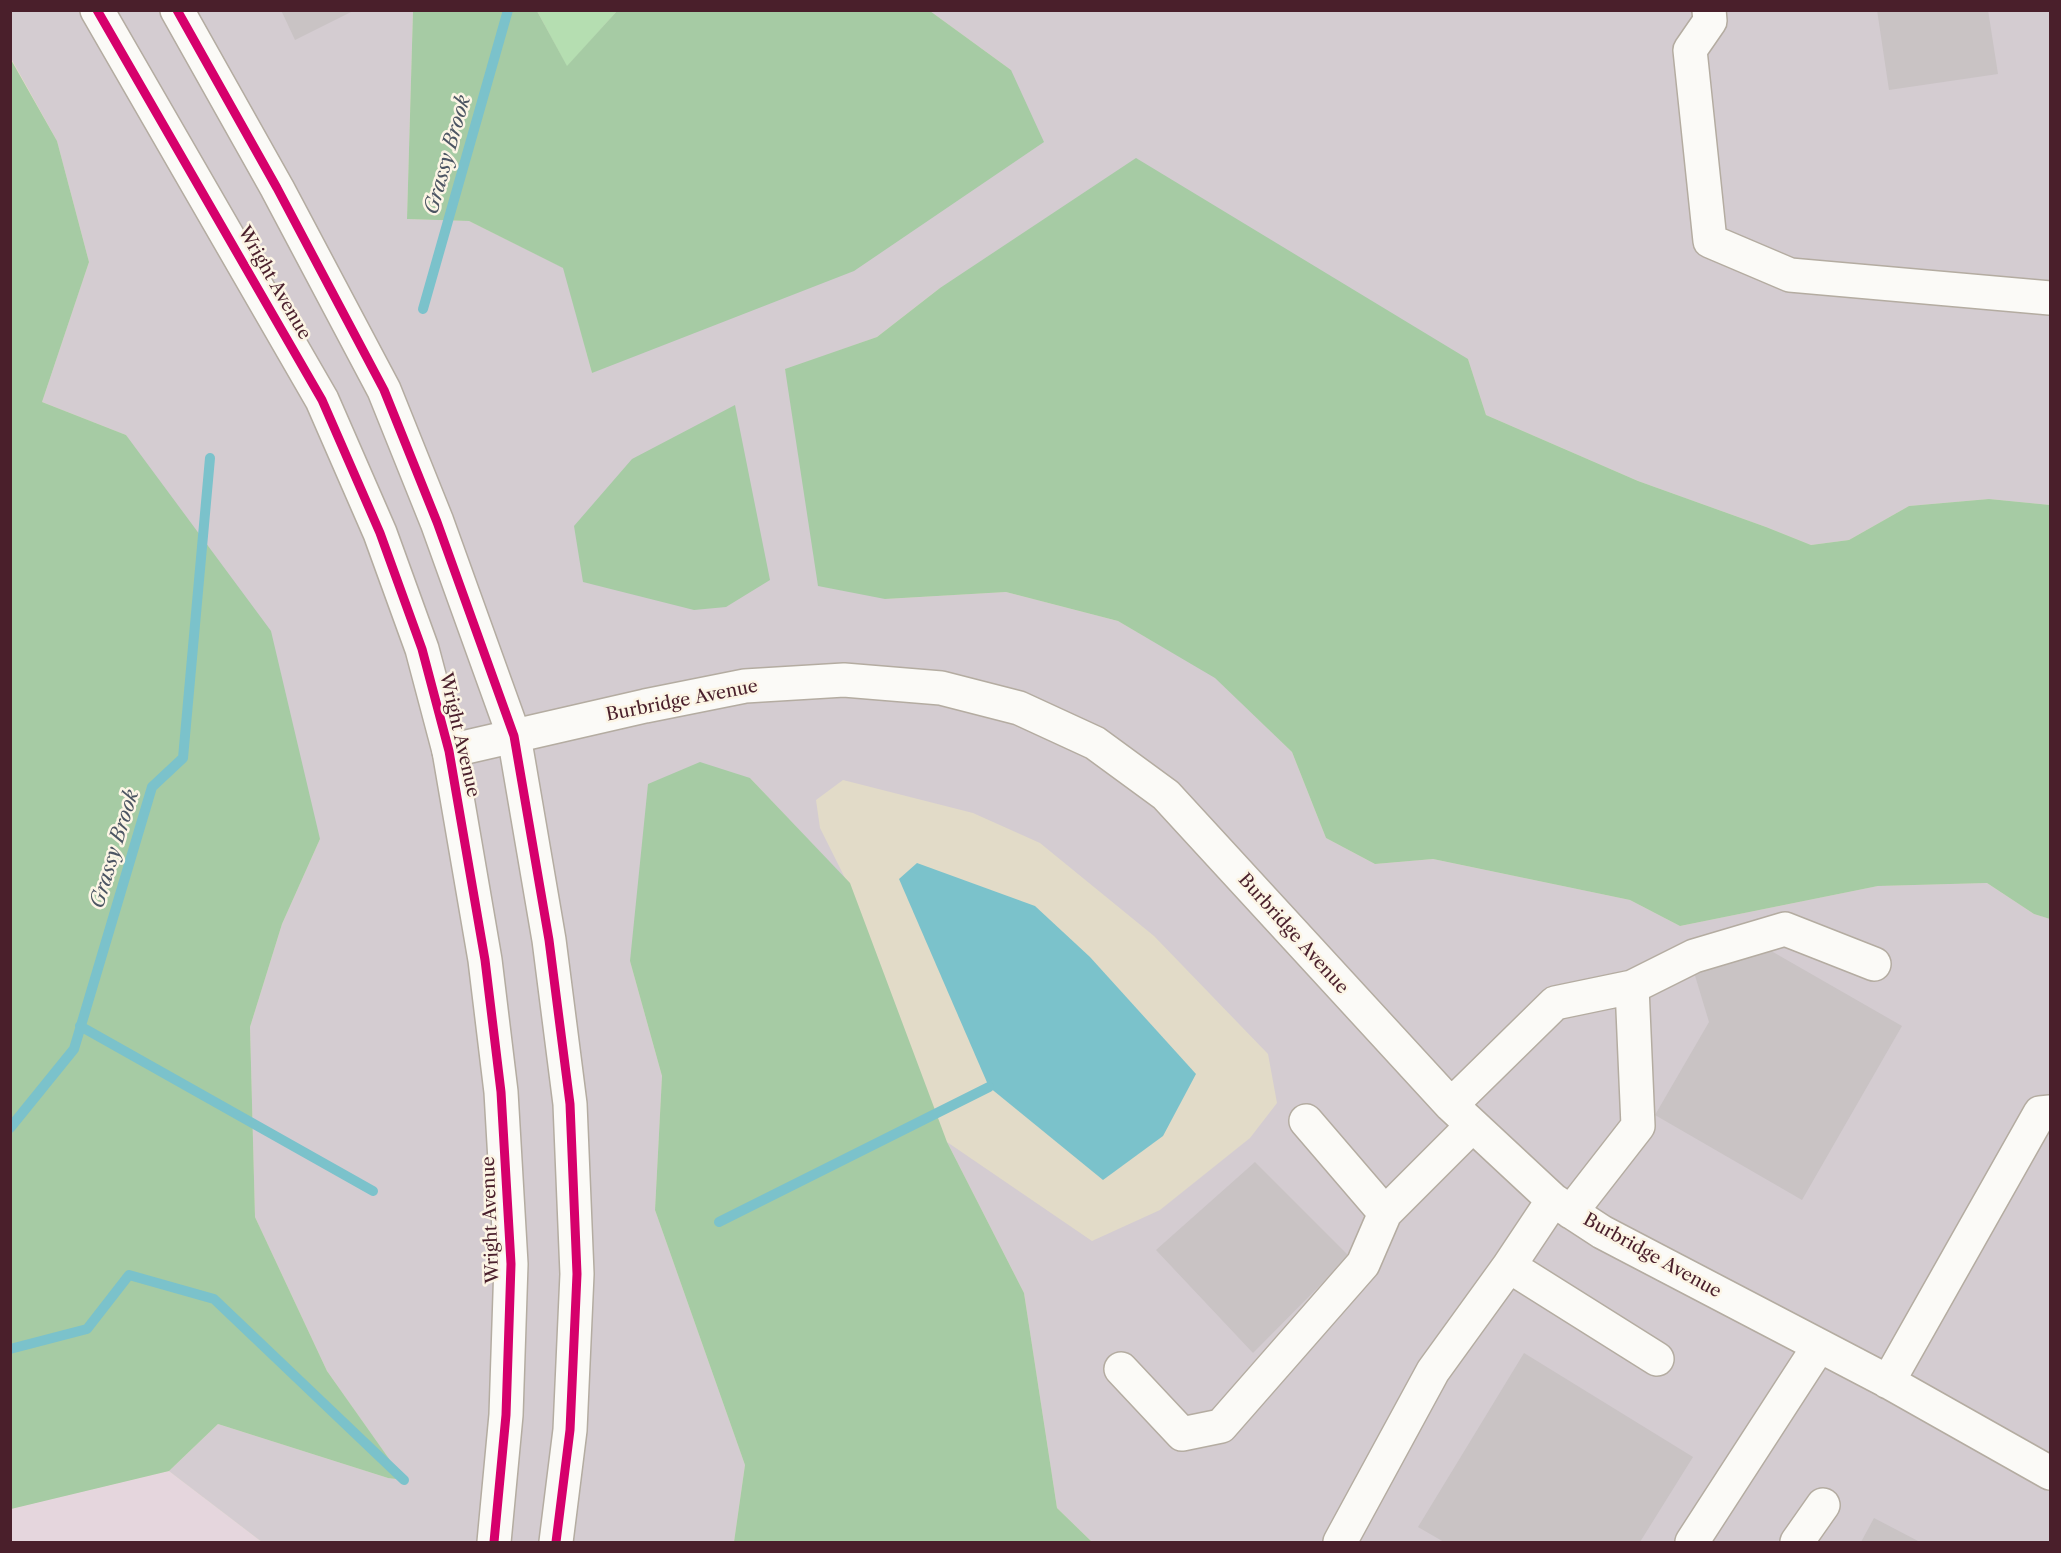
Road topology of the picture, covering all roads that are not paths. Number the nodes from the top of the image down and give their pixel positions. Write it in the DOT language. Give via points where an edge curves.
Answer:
graph roads {
  1 [pos="97,10"];
  2 [pos="177,10"];
  3 [pos="1709,10"];
  4 [pos="2050,298"];
  5 [pos="514,736"];
  6 [pos="449,751"];
  7 [pos="1874,964"];
  8 [pos="1632,987"];
  9 [pos="2050,1112"];
  10 [pos="1461,1115"];
  11 [pos="1306,1121"];
  12 [pos="1562,1206"];
  13 [pos="1385,1213"];
  14 [pos="1509,1266"];
  15 [pos="1820,1346"];
  16 [pos="1657,1359"];
  17 [pos="1121,1369"];
  18 [pos="1888,1382"];
  19 [pos="2050,1473"];
  20 [pos="1823,1505"];
  21 [pos="494,1542"];
  22 [pos="556,1542"];
  23 [pos="1340,1542"];
  24 [pos="1692,1542"];
  25 [pos="1797,1542"];
  1 -- 6 [label="main road, Wright Avenue" via="322,400 380,533 422,649"];
  2 -- 5 [label="main road" via="384,390 437,522"];
  3 -- 4 [label="main road" via="1710,21 1690,50 1710,241 1790,275"];
  5 -- 6 [label="main road, Burbridge Avenue"];
  5 -- 10 [label="main road, Burbridge Avenue" via="745,686 844,680 941,688 1019,708 1095,742 1166,795"];
  5 -- 22 [label="main road" via="549,940 570,1104 577,1274 570,1430"];
  6 -- 21 [label="main road, Wright Avenue" via="486,971 501,1092 511,1264 506,1415"];
  7 -- 8 [label="main road" via="1785,929 1694,956"];
  8 -- 10 [label="main road" via="1555,1003"];
  8 -- 12 [label="main road" via="1638,1126"];
  9 -- 18 [label="main road" via="2040,1113"];
  10 -- 12 [label="main road, Burbridge Avenue"];
  10 -- 13 [label="main road"];
  11 -- 13 [label="main road"];
  12 -- 14 [label="main road"];
  12 -- 15 [label="main road, Burbridge Avenue" via="1602,1232"];
  13 -- 17 [label="main road" via="1363,1264 1221,1426 1182,1434"];
  14 -- 16 [label="main road"];
  14 -- 23 [label="main road" via="1433,1371"];
  15 -- 18 [label="main road, Burbridge Avenue"];
  15 -- 24 [label="main road"];
  18 -- 19 [label="main road, Burbridge Avenue"];
  20 -- 25 [label="main road"];
}
